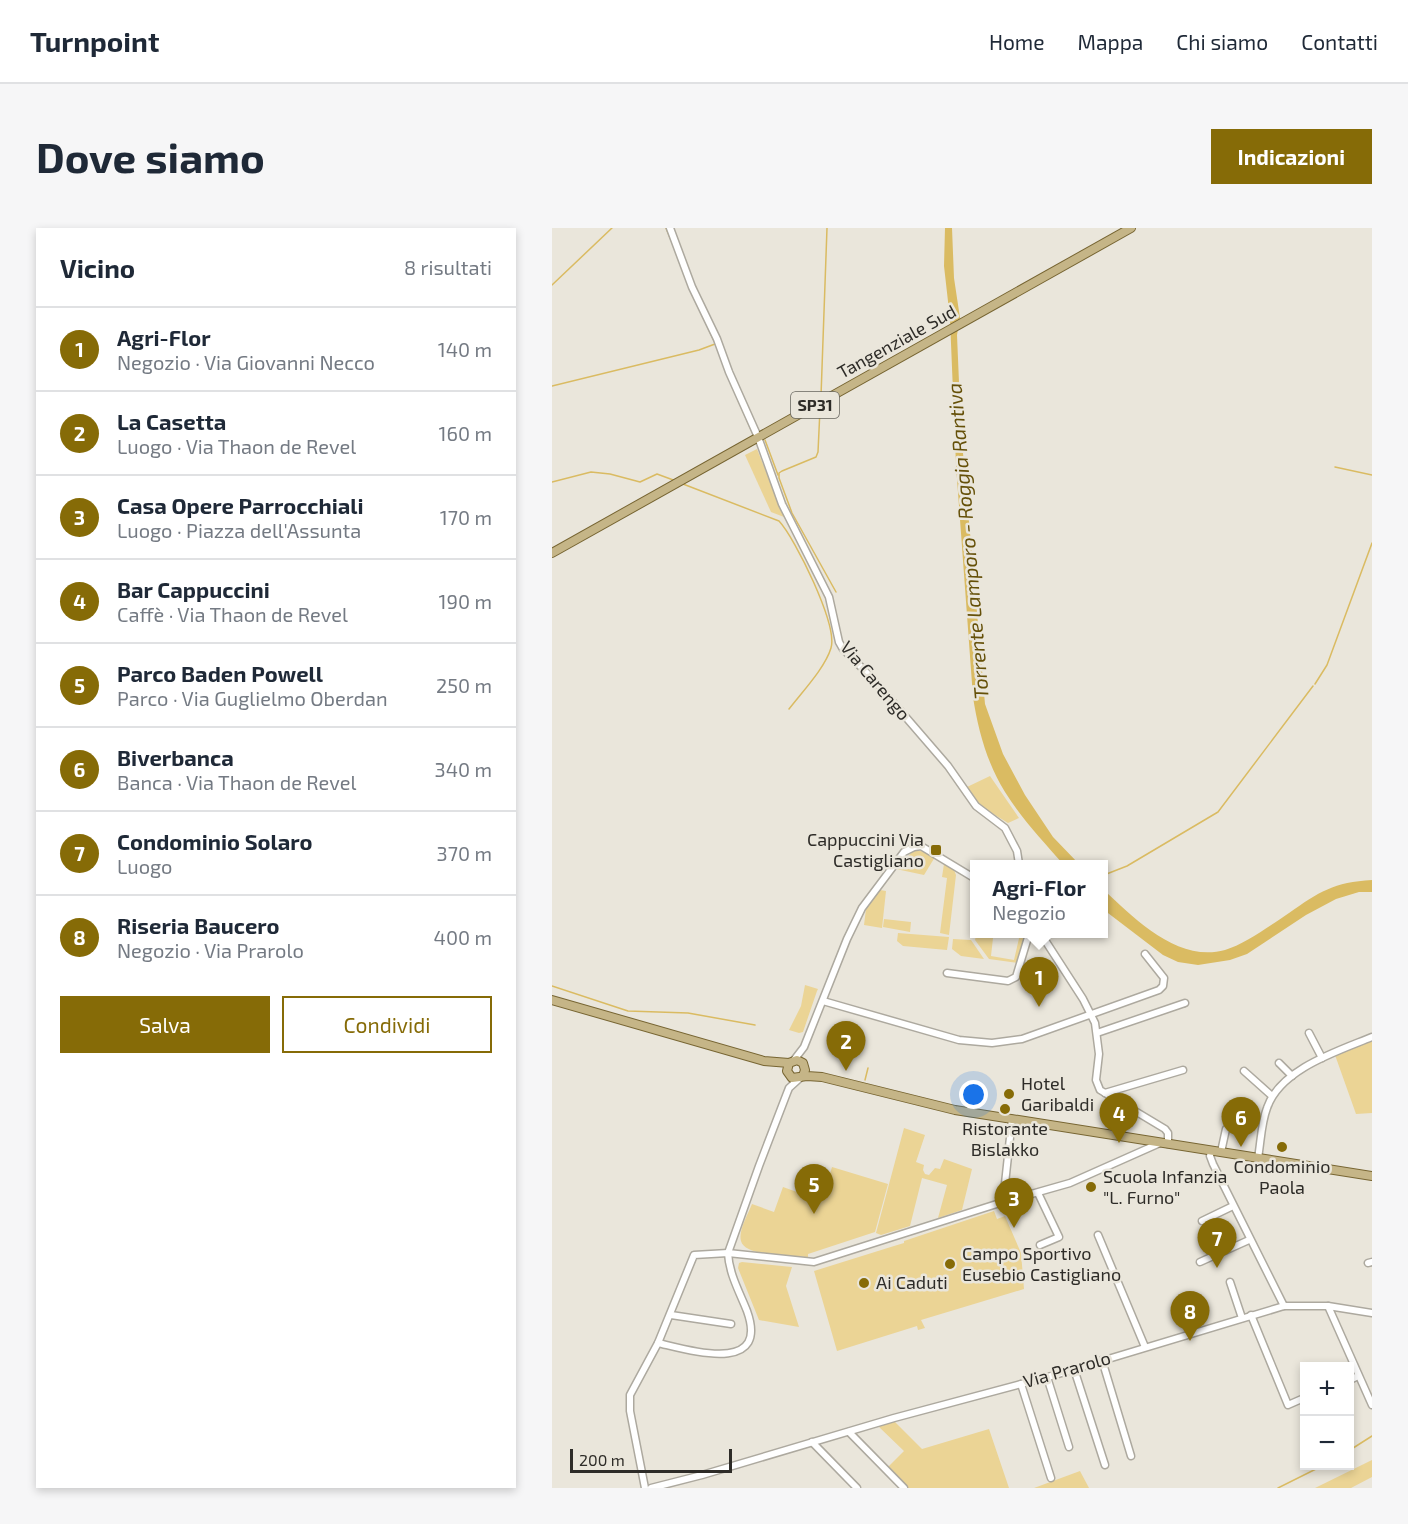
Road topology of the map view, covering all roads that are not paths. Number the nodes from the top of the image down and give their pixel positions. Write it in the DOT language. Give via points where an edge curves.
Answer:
graph roads {
  1 [pos="670,228"];
  2 [pos="1131,228"];
  3 [pos="758,438"];
  4 [pos="552,553"];
  5 [pos="1018,860"];
  6 [pos="970,875"];
  7 [pos="1028,938"];
  8 [pos="1044,938"];
  9 [pos="1145,954"];
  10 [pos="947,973"];
  11 [pos="552,1000"];
  12 [pos="823,1001"];
  13 [pos="1185,1003"];
  14 [pos="1091,1015"];
  15 [pos="1097,1033"];
  16 [pos="1309,1033"];
  17 [pos="1372,1037"];
  18 [pos="804,1047"];
  19 [pos="1322,1059"];
  20 [pos="767,1061"];
  21 [pos="791,1062"];
  22 [pos="1279,1063"];
  23 [pos="804,1065"];
  24 [pos="1183,1070"];
  25 [pos="1244,1071"];
  26 [pos="788,1074"];
  27 [pos="1292,1076"];
  28 [pos="801,1077"];
  29 [pos="822,1077"];
  30 [pos="789,1088"];
  31 [pos="1105,1093"];
  32 [pos="1272,1096"];
  33 [pos="1012,1119"];
  34 [pos="1226,1129"];
  35 [pos="1164,1144"];
  36 [pos="1211,1151"];
  37 [pos="1221,1152"];
  38 [pos="1258,1158"];
  39 [pos="1372,1176"];
  40 [pos="1038,1193"];
  41 [pos="1003,1203"];
  42 [pos="1233,1206"];
  43 [pos="1202,1221"];
  44 [pos="1098,1235"];
  45 [pos="1249,1240"];
  46 [pos="1040,1245"];
  47 [pos="728,1253"];
  48 [pos="1200,1262"];
  49 [pos="1230,1282"];
  50 [pos="1284,1306"];
  51 [pos="1328,1306"];
  52 [pos="1372,1313"];
  53 [pos="671,1315"];
  54 [pos="1251,1315"];
  55 [pos="1242,1318"];
  56 [pos="731,1324"];
  57 [pos="658,1343"];
  58 [pos="1145,1347"];
  59 [pos="1102,1360"];
  60 [pos="1074,1369"];
  61 [pos="1358,1376"];
  62 [pos="1047,1377"];
  63 [pos="1354,1378"];
  64 [pos="1021,1384"];
  65 [pos="1300,1400"];
  66 [pos="1372,1405"];
  67 [pos="849,1432"];
  68 [pos="812,1442"];
  69 [pos="1069,1447"];
  70 [pos="1131,1456"];
  71 [pos="1105,1465"];
  72 [pos="1051,1478"];
  73 [pos="645,1488"];
  74 [pos="653,1488"];
  75 [pos="857,1488"];
  76 [pos="904,1488"];
  1 -- 3 [label="street, Via Carengo"];
  2 -- 3 [label="main road, Tangenziale Sud / SP31"];
  3 -- 4 [label="main road, Tangenziale Sud / SP31"];
  3 -- 5 [label="street, Via Carengo" via="786,512 829,597 843,649 877,682 948,766 976,806 1005,828"];
  6 -- 12 [label="street" via="927,849 914,847 904,852 862,908"];
  7 -- 10 [label="street" via="1016,977 1008,981"];
  8 -- 14 [label="street"];
  9 -- 14 [label="street" via="1164,978 1163,986"];
  11 -- 20 [label="main road"];
  12 -- 14 [label="street" via="959,1040 992,1043 1022,1039"];
  12 -- 18 [label="street"];
  13 -- 15 [label="street"];
  14 -- 15 [label="street"];
  15 -- 31 [label="street" via="1097,1084"];
  16 -- 19 [label="street"];
  17 -- 19 [label="street"];
  18 -- 21 [label="street"];
  18 -- 23 [label="street"];
  19 -- 27 [label="street"];
  20 -- 21 [label="main road"];
  20 -- 26 [label="main road"];
  21 -- 23 [label="main road"];
  21 -- 26 [label="main road"];
  22 -- 27 [label="street"];
  23 -- 28 [label="main road"];
  23 -- 29 [label="main road"];
  24 -- 31 [label="street"];
  25 -- 32 [label="street"];
  26 -- 28 [label="main road"];
  26 -- 30 [label="street"];
  27 -- 32 [label="street"];
  28 -- 29 [label="main road"];
  28 -- 30 [label="street"];
  29 -- 33 [label="main road" via="955,1110"];
  30 -- 47 [label="street"];
  31 -- 35 [label="street" via="1165,1129 1168,1133"];
  32 -- 38 [label="street" via="1264,1117"];
  33 -- 35 [label="main road"];
  33 -- 41 [label="street"];
  34 -- 37 [label="street"];
  35 -- 36 [label="main road"];
  35 -- 40 [label="street" via="1071,1184"];
  36 -- 37 [label="main road"];
  36 -- 42 [label="street"];
  37 -- 38 [label="main road"];
  38 -- 39 [label="main road"];
  40 -- 41 [label="street"];
  40 -- 46 [label="street" via="1059,1237"];
  41 -- 47 [label="street" via="814,1262"];
  42 -- 43 [label="street"];
  42 -- 45 [label="street"];
  44 -- 58 [label="street"];
  45 -- 48 [label="street"];
  45 -- 50 [label="street"];
  47 -- 53 [label="street" via="698,1253 692,1258"];
  47 -- 57 [label="street" via="750,1321 750,1336 743,1350 701,1353"];
  49 -- 55 [label="street"];
  50 -- 51 [label="street, Via Prarolo"];
  50 -- 54 [label="street, Via Prarolo"];
  51 -- 52 [label="street, Via Prarolo"];
  51 -- 61 [label="street"];
  53 -- 56 [label="street"];
  53 -- 57 [label="street"];
  54 -- 55 [label="street, Via Prarolo"];
  54 -- 65 [label="street" via="1287,1405"];
  55 -- 58 [label="street, Via Prarolo"];
  57 -- 73 [label="street" via="629,1402"];
  58 -- 59 [label="street, Via Prarolo"];
  59 -- 60 [label="street, Via Prarolo"];
  59 -- 70 [label="street"];
  60 -- 62 [label="street, Via Prarolo"];
  60 -- 71 [label="street"];
  61 -- 63 [label="street"];
  61 -- 66 [label="street"];
  62 -- 64 [label="street, Via Prarolo"];
  62 -- 69 [label="street"];
  64 -- 67 [label="street, Via Prarolo"];
  64 -- 72 [label="street"];
  67 -- 68 [label="street, Via Prarolo"];
  67 -- 76 [label="street"];
  68 -- 74 [label="street, Via Prarolo"];
  68 -- 75 [label="street"];
}
